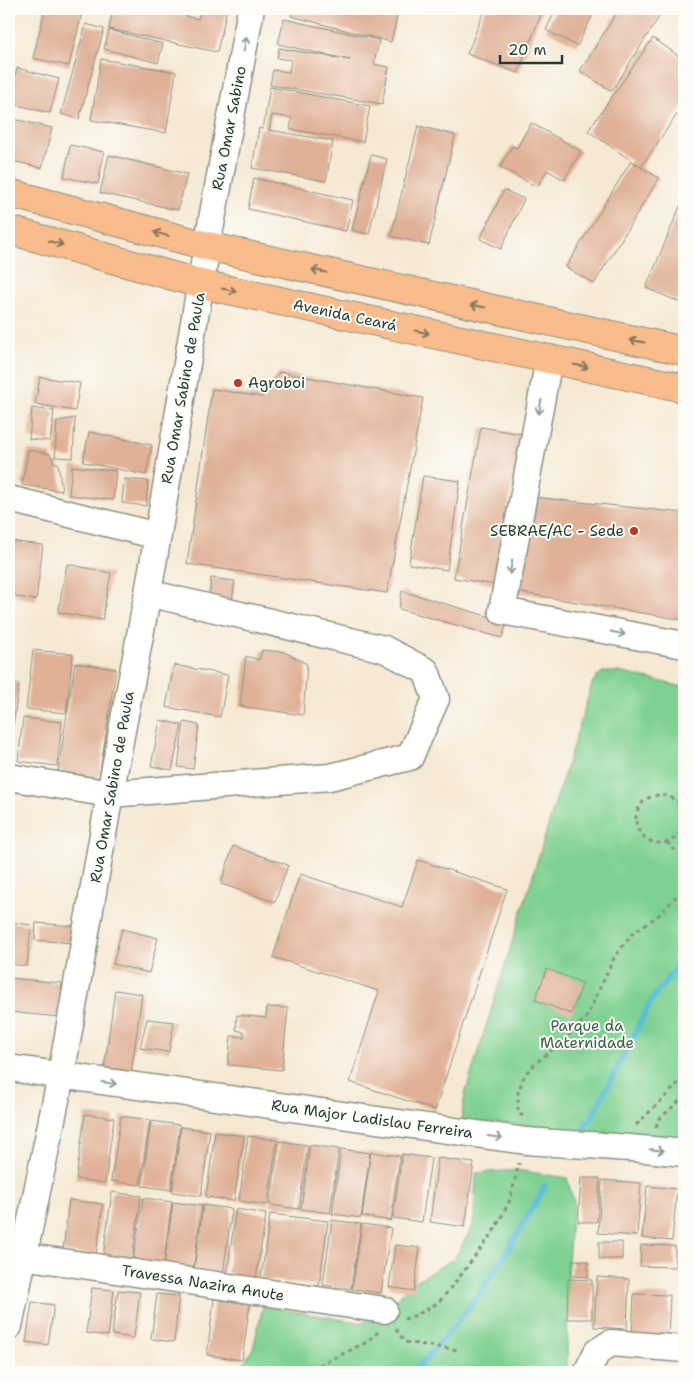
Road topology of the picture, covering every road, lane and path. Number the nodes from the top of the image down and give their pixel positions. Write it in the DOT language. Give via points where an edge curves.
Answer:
graph roads {
  1 [pos="251,9"];
  2 [pos="9,194"];
  3 [pos="9,230"];
  4 [pos="207,246"];
  5 [pos="201,284"];
  6 [pos="684,352"];
  7 [pos="549,359"];
  8 [pos="684,388"];
  9 [pos="9,499"];
  10 [pos="158,536"];
  11 [pos="148,594"];
  12 [pos="684,645"];
  13 [pos="9,777"];
  14 [pos="110,794"];
  15 [pos="684,798"];
  16 [pos="677,803"];
  17 [pos="667,842"];
  18 [pos="684,855"];
  19 [pos="684,888"];
  20 [pos="9,1068"];
  21 [pos="684,1075"];
  22 [pos="61,1076"];
  23 [pos="684,1098"];
  24 [pos="526,1141"];
  25 [pos="608,1148"];
  26 [pos="652,1149"];
  27 [pos="684,1153"];
  28 [pos="22,1256"];
  29 [pos="384,1310"];
  30 [pos="9,1326"];
  31 [pos="404,1342"];
  32 [pos="684,1349"];
  33 [pos="458,1350"];
  34 [pos="304,1372"];
  35 [pos="587,1372"];
  4 -- 1 [label="street, Rua Omar Sabino, one-way"];
  4 -- 2 [label="main road, one-way"];
  3 -- 5 [label="main road, Avenida Ceará, one-way"];
  4 -- 5 [label="street, Rua Omar Sabino de Paula"];
  6 -- 4 [label="main road, one-way"];
  5 -- 7 [label="main road, Avenida Ceará, one-way"];
  5 -- 10 [label="street, Rua Omar Sabino de Paula"];
  7 -- 8 [label="main road, Avenida Ceará, one-way"];
  7 -- 12 [label="street, one-way" via="502,611"];
  9 -- 10 [label="street"];
  10 -- 11 [label="street, Rua Omar Sabino de Paula"];
  11 -- 14 [label="street, Rua Omar Sabino de Paula"];
  11 -- 14 [label="street" via="384,649 426,670 436,700 410,757 330,777"];
  13 -- 14 [label="street"];
  14 -- 22 [label="street, Rua Omar Sabino de Paula"];
  15 -- 16 [label="path"];
  16 -- 17 [label="path" via="684,822 681,831"];
  16 -- 17 [label="path" via="664,796 656,796 648,798 637,811 636,820 642,836 649,841"];
  17 -- 18 [label="path"];
  19 -- 24 [label="path" via="659,915 633,933 615,956 586,1018 524,1074 518,1092 518,1113 526,1117"];
  20 -- 22 [label="street, Rua Major Ladislau Ferreira"];
  21 -- 25 [label="path"];
  22 -- 24 [label="street, Rua Major Ladislau Ferreira, one-way"];
  22 -- 28 [label="street, Rua Omar Sabino de Paula"];
  23 -- 26 [label="path" via="658,1120"];
  24 -- 25 [label="street, Rua Major Ladislau Ferreira"];
  24 -- 29 [label="path" via="510,1200 495,1229 458,1280 439,1302 417,1315 401,1320"];
  25 -- 26 [label="street, Rua Major Ladislau Ferreira"];
  26 -- 27 [label="street, Rua Major Ladislau Ferreira, one-way"];
  28 -- 29 [label="street, Travessa Nazira Anute"];
  28 -- 30 [label="street, Rua Omar Sabino de Paula"];
  29 -- 34 [label="path" via="378,1332 367,1342"];
  31 -- 33 [label="path"];
  32 -- 35 [label="street" via="611,1343 598,1352"];
}
